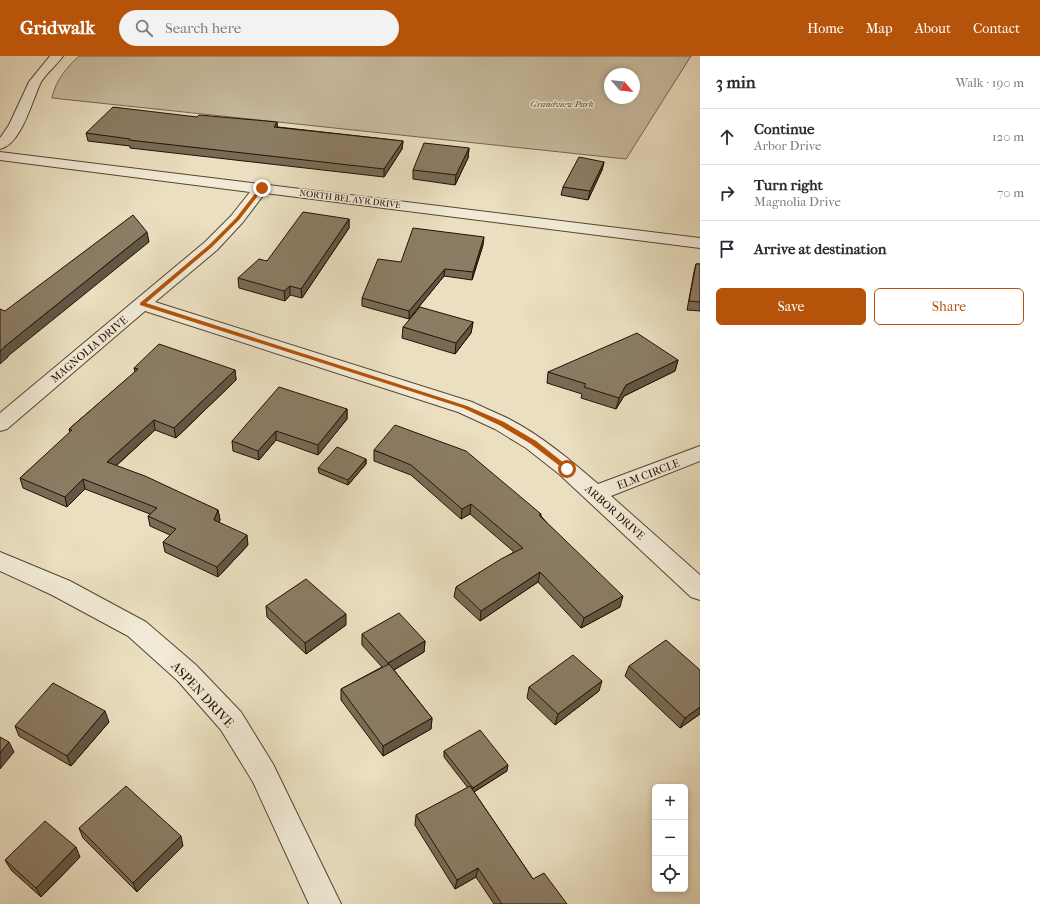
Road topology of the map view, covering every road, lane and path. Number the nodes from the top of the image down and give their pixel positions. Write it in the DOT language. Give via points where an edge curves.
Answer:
graph roads {
  1 [pos="57,56"];
  2 [pos="0,145"];
  3 [pos="0,156"];
  4 [pos="262,188"];
  5 [pos="700,243"];
  6 [pos="142,304"];
  7 [pos="0,424"];
  8 [pos="700,453"];
  9 [pos="595,494"];
  10 [pos="0,561"];
  11 [pos="700,590"];
  12 [pos="325,904"];
  1 -- 2 [label="street" via="42,71 10,134"];
  3 -- 4 [label="street, NORTH BEL AYR DRIVE"];
  4 -- 5 [label="street, NORTH BEL AYR DRIVE"];
  4 -- 6 [label="street, MAGNOLIA DRIVE" via="211,246"];
  6 -- 7 [label="street, MAGNOLIA DRIVE"];
  6 -- 9 [label="street, ARBOR DRIVE" via="465,407 502,424 533,443"];
  8 -- 9 [label="street, ELM CIRCLE"];
  9 -- 11 [label="street, ARBOR DRIVE"];
  10 -- 12 [label="street, ASPEN DRIVE" via="61,588 137,629 187,673 231,721 263,773"];
}
